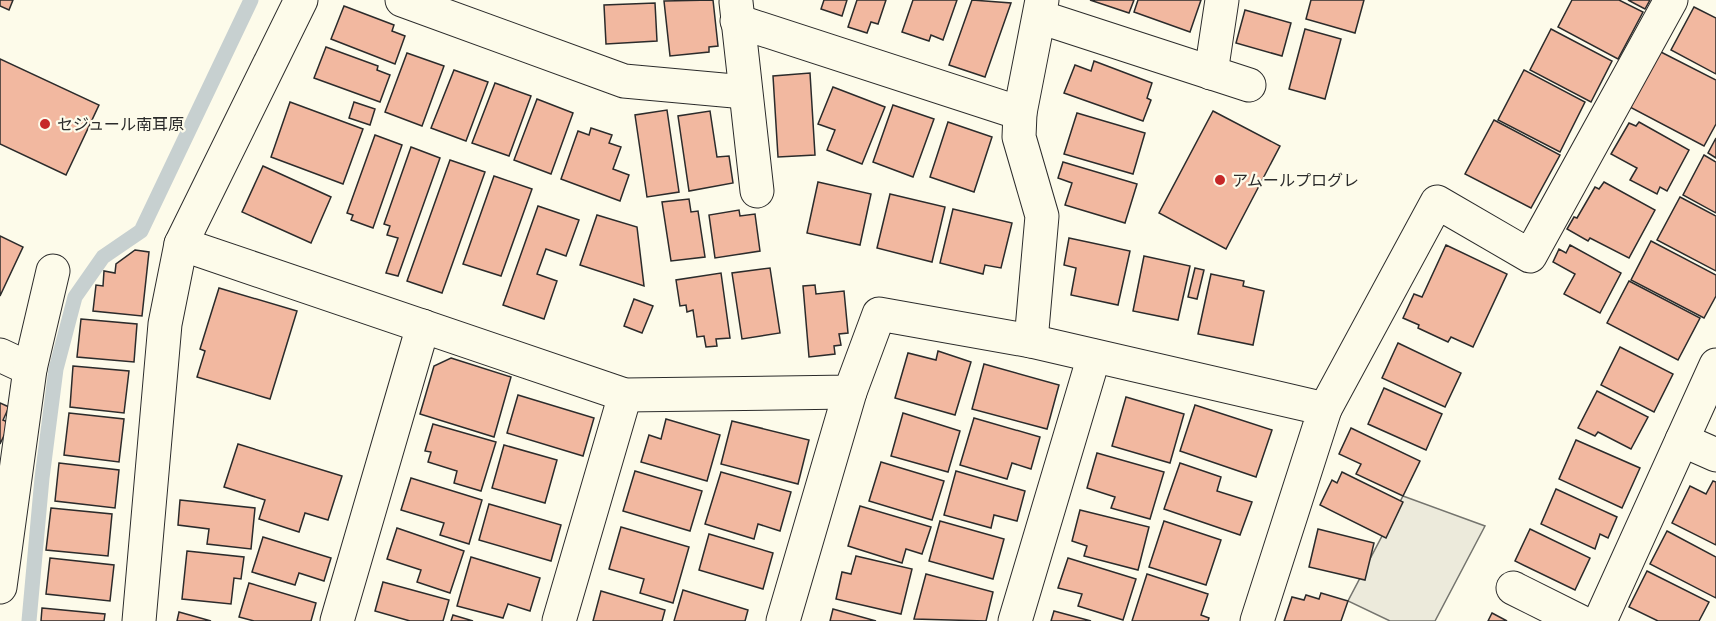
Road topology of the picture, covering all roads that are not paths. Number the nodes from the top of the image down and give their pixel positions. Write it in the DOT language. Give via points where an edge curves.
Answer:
graph roads {
  1 [pos="301,0"];
  2 [pos="402,0"];
  3 [pos="1222,0"];
  4 [pos="1671,0"];
  5 [pos="1041,9"];
  6 [pos="736,11"];
  7 [pos="1211,73"];
  8 [pos="1249,85"];
  9 [pos="745,92"];
  10 [pos="1020,113"];
  11 [pos="757,191"];
  12 [pos="181,244"];
  13 [pos="54,271"];
  14 [pos="423,326"];
  15 [pos="1031,341"];
  16 [pos="0,356"];
  17 [pos="1094,356"];
  18 [pos="1716,365"];
  19 [pos="30,369"];
  20 [pos="850,392"];
  21 [pos="625,395"];
  22 [pos="1325,409"];
  23 [pos="1682,440"];
  24 [pos="1716,455"];
  25 [pos="0,587"];
  26 [pos="1513,588"];
  27 [pos="139,621"];
  28 [pos="337,621"];
  29 [pos="560,621"];
  30 [pos="783,621"];
  31 [pos="1015,621"];
  32 [pos="1257,621"];
  33 [pos="1579,621"];
  34 [pos="1600,621"];
  1 -- 12 [label="street"];
  2 -- 9 [label="street" via="624,81"];
  3 -- 7 [label="street"];
  4 -- 22 [label="street" via="1530,256 1437,202"];
  5 -- 7 [label="street"];
  5 -- 10 [label="street"];
  6 -- 9 [label="street"];
  6 -- 10 [label="street"];
  7 -- 8 [label="street"];
  9 -- 11 [label="street"];
  10 -- 15 [label="street" via="1019,137 1042,216"];
  12 -- 14 [label="street"];
  12 -- 27 [label="street" via="165,324"];
  13 -- 19 [label="street"];
  14 -- 21 [label="street"];
  14 -- 28 [label="street"];
  15 -- 17 [label="street"];
  15 -- 20 [label="street" via="879,314"];
  16 -- 19 [label="street"];
  17 -- 22 [label="street"];
  17 -- 31 [label="street"];
  18 -- 23 [label="street"];
  19 -- 25 [label="street"];
  20 -- 21 [label="street"];
  20 -- 30 [label="street"];
  21 -- 29 [label="street"];
  22 -- 32 [label="street"];
  23 -- 24 [label="street"];
  23 -- 34 [label="street"];
  26 -- 33 [label="street"];
}
